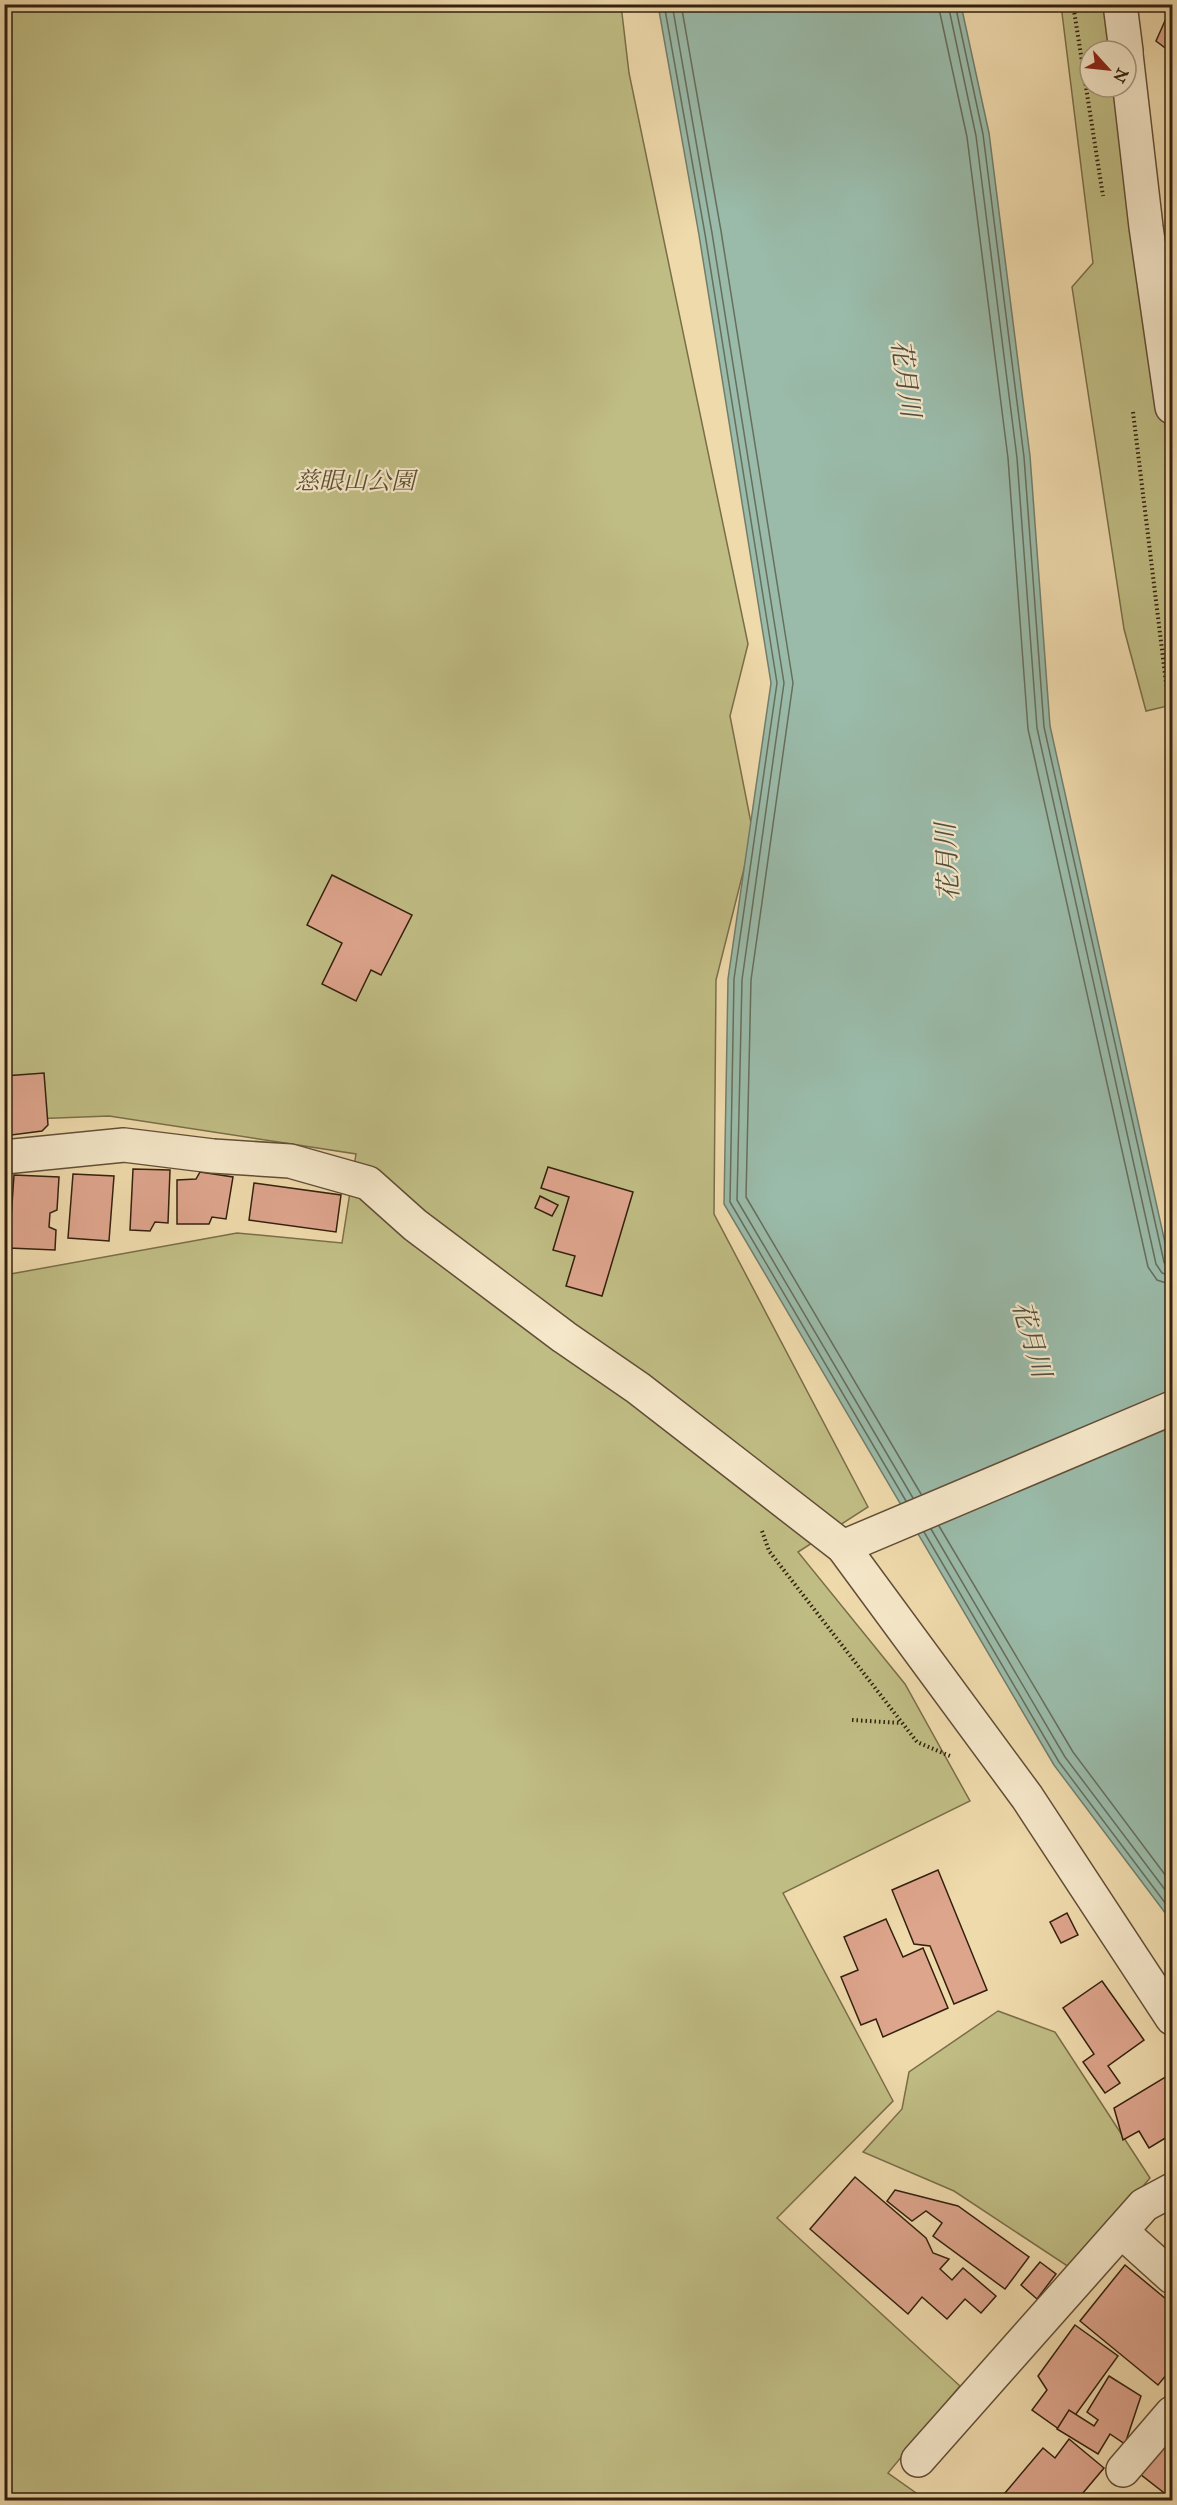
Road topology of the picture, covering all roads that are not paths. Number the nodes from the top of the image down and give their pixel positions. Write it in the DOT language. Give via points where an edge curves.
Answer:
graph roads {
  1 [pos="1120,4"];
  2 [pos="1124,39"];
  3 [pos="1131,99"];
  4 [pos="1173,407"];
  5 [pos="4,1157"];
  6 [pos="1173,1407"];
  7 [pos="843,1547"];
  8 [pos="1173,2018"];
  9 [pos="1173,2190"];
  10 [pos="1121,2230"];
  11 [pos="1173,2277"];
  12 [pos="1173,2413"];
  13 [pos="918,2460"];
  14 [pos="1122,2470"];
  1 -- 2 [label="street"];
  3 -- 4 [label="street"];
  5 -- 7 [label="street" via="124,1145 290,1161 368,1184 415,1225 638,1388"];
  6 -- 7 [label="street"];
  7 -- 8 [label="street" via="1027,1797"];
  9 -- 10 [label="street" via="1144,2205"];
  10 -- 11 [label="street"];
  10 -- 13 [label="street"];
  12 -- 14 [label="street"];
}
